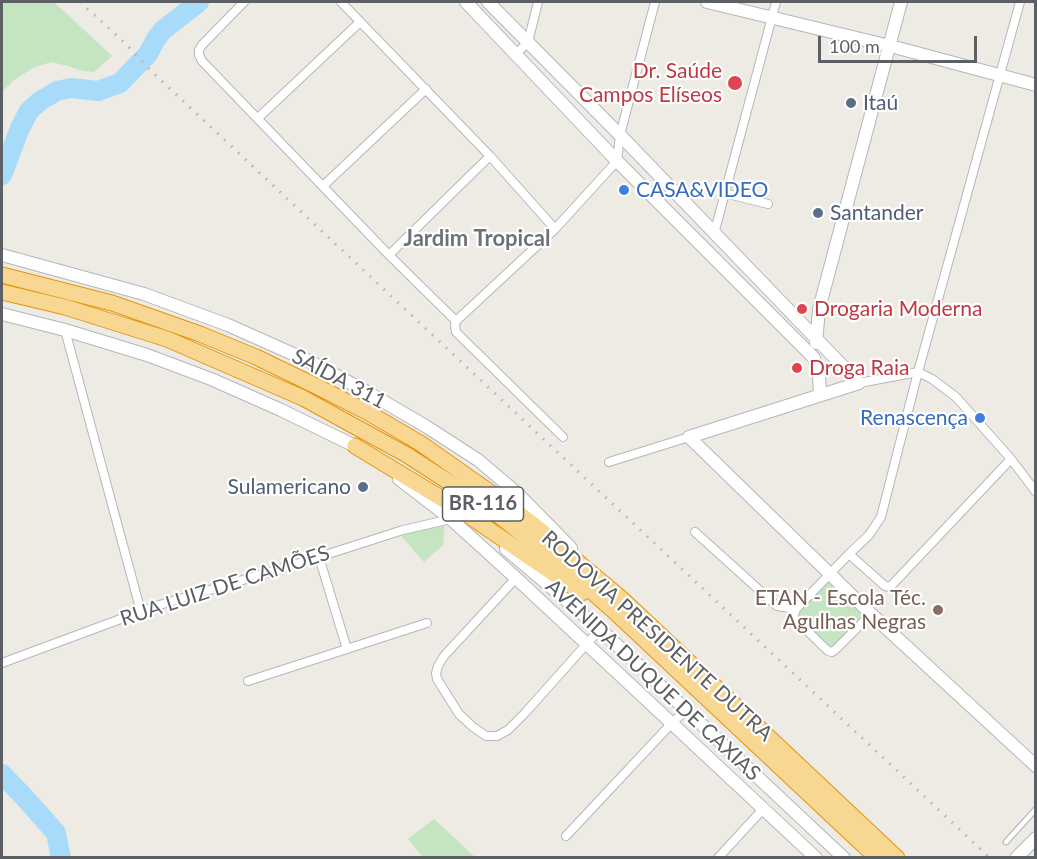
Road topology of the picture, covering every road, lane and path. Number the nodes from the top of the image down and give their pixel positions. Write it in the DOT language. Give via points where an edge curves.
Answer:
graph roads {
  1 [pos="244,2"];
  2 [pos="341,2"];
  3 [pos="466,2"];
  4 [pos="488,2"];
  5 [pos="537,2"];
  6 [pos="655,2"];
  7 [pos="707,2"];
  8 [pos="776,2"];
  9 [pos="901,2"];
  10 [pos="1020,2"];
  11 [pos="771,17"];
  12 [pos="360,22"];
  13 [pos="528,42"];
  14 [pos="890,46"];
  15 [pos="516,54"];
  16 [pos="999,75"];
  17 [pos="1035,85"];
  18 [pos="426,89"];
  19 [pos="258,118"];
  20 [pos="620,135"];
  21 [pos="490,156"];
  22 [pos="617,160"];
  23 [pos="323,186"];
  24 [pos="724,193"];
  25 [pos="768,204"];
  26 [pos="555,229"];
  27 [pos="714,234"];
  28 [pos="389,255"];
  29 [pos="3,256"];
  30 [pos="2,275"];
  31 [pos="2,292"];
  32 [pos="2,314"];
  33 [pos="456,321"];
  34 [pos="64,330"];
  35 [pos="816,339"];
  36 [pos="813,358"];
  37 [pos="918,372"];
  38 [pos="859,383"];
  39 [pos="820,395"];
  40 [pos="562,437"];
  41 [pos="689,437"];
  42 [pos="356,446"];
  43 [pos="1011,459"];
  44 [pos="609,462"];
  45 [pos="1035,492"];
  46 [pos="451,519"];
  47 [pos="695,532"];
  48 [pos="849,554"];
  49 [pos="320,556"];
  50 [pos="830,574"];
  51 [pos="516,578"];
  52 [pos="619,606"];
  53 [pos="796,609"];
  54 [pos="141,612"];
  55 [pos="871,614"];
  56 [pos="427,623"];
  57 [pos="600,629"];
  58 [pos="587,643"];
  59 [pos="346,649"];
  60 [pos="2,663"];
  61 [pos="248,681"];
  62 [pos="686,710"];
  63 [pos="672,723"];
  64 [pos="1035,766"];
  65 [pos="764,808"];
  66 [pos="1035,809"];
  67 [pos="566,836"];
  68 [pos="1035,838"];
  69 [pos="1006,842"];
  70 [pos="718,858"];
  71 [pos="816,858"];
  72 [pos="844,858"];
  73 [pos="877,858"];
  74 [pos="897,858"];
  75 [pos="1016,858"];
  1 -- 19 [label="street" via="202,45 199,55"];
  2 -- 12 [label="street"];
  3 -- 15 [label="street"];
  4 -- 13 [label="street"];
  5 -- 13 [label="street"];
  6 -- 20 [label="street"];
  7 -- 11 [label="street"];
  8 -- 11 [label="street"];
  9 -- 14 [label="street"];
  10 -- 16 [label="street"];
  11 -- 14 [label="street"];
  11 -- 24 [label="street"];
  12 -- 18 [label="street"];
  12 -- 19 [label="street"];
  13 -- 15 [label="street"];
  13 -- 20 [label="street"];
  14 -- 16 [label="street"];
  14 -- 35 [label="street" via="819,309"];
  15 -- 22 [label="street"];
  16 -- 17 [label="street"];
  16 -- 37 [label="street"];
  18 -- 21 [label="street"];
  18 -- 23 [label="street"];
  19 -- 23 [label="street"];
  20 -- 22 [label="street"];
  20 -- 27 [label="street"];
  21 -- 26 [label="street"];
  21 -- 28 [label="street"];
  22 -- 26 [label="street"];
  22 -- 36 [label="street"];
  23 -- 28 [label="street"];
  24 -- 25 [label="street"];
  24 -- 27 [label="street"];
  26 -- 33 [label="street"];
  27 -- 35 [label="street"];
  28 -- 33 [label="street"];
  29 -- 52 [label="street, SAÍDA 311" via="144,294 228,325 369,393 478,460 517,494"];
  30 -- 52 [label="highway, RODOVIA PRESIDENTE DUTRA / BR-116" via="112,303 191,330 336,396 420,443 542,530"];
  31 -- 52 [label="highway, RODOVIA PRESIDENTE DUTRA / BR-116" via="168,339 303,398 408,455 489,508"];
  32 -- 34 [label="street, AVENIDA DUQUE DE CAXIAS"];
  33 -- 40 [label="street" via="456,332"];
  34 -- 42 [label="street, AVENIDA DUQUE DE CAXIAS" via="211,379"];
  34 -- 54 [label="street"];
  35 -- 36 [label="street"];
  35 -- 38 [label="street"];
  36 -- 39 [label="street"];
  37 -- 38 [label="street"];
  37 -- 43 [label="street" via="956,397"];
  37 -- 48 [label="street" via="881,517"];
  38 -- 39 [label="street"];
  39 -- 41 [label="street"];
  41 -- 44 [label="street"];
  41 -- 50 [label="street"];
  42 -- 46 [label="street, AVENIDA DUQUE DE CAXIAS"];
  42 -- 52 [label="highway" via="459,509 574,588"];
  43 -- 45 [label="street"];
  43 -- 48 [label="street" via="891,587"];
  46 -- 49 [label="street, RUA LUIZ DE CAMÕES"];
  46 -- 51 [label="street, AVENIDA DUQUE DE CAXIAS"];
  46 -- 57 [label="street, AVENIDA DUQUE DE CAXIAS" via="491,537"];
  47 -- 53 [label="street" via="777,606"];
  48 -- 50 [label="street"];
  49 -- 54 [label="street, RUA LUIZ DE CAMÕES"];
  49 -- 59 [label="street"];
  50 -- 53 [label="street"];
  50 -- 55 [label="street"];
  51 -- 58 [label="street, AVENIDA DUQUE DE CAXIAS"];
  51 -- 58 [label="street" via="438,666 437,679 459,714 473,727 486,736 508,730"];
  52 -- 73 [label="highway, RODOVIA PRESIDENTE DUTRA / BR-116"];
  52 -- 74 [label="highway, RODOVIA PRESIDENTE DUTRA / BR-116"];
  53 -- 55 [label="street" via="795,620 832,652"];
  54 -- 60 [label="street, RUA LUIZ DE CAMÕES"];
  55 -- 64 [label="street"];
  56 -- 59 [label="street"];
  57 -- 58 [label="street"];
  57 -- 62 [label="street, AVENIDA DUQUE DE CAXIAS"];
  58 -- 63 [label="street, AVENIDA DUQUE DE CAXIAS"];
  59 -- 61 [label="street"];
  62 -- 63 [label="street"];
  62 -- 72 [label="street, AVENIDA DUQUE DE CAXIAS"];
  63 -- 65 [label="street, AVENIDA DUQUE DE CAXIAS"];
  63 -- 67 [label="street"];
  65 -- 70 [label="street"];
  65 -- 71 [label="street, AVENIDA DUQUE DE CAXIAS"];
  66 -- 69 [label="lane"];
  68 -- 75 [label="street"];
}
